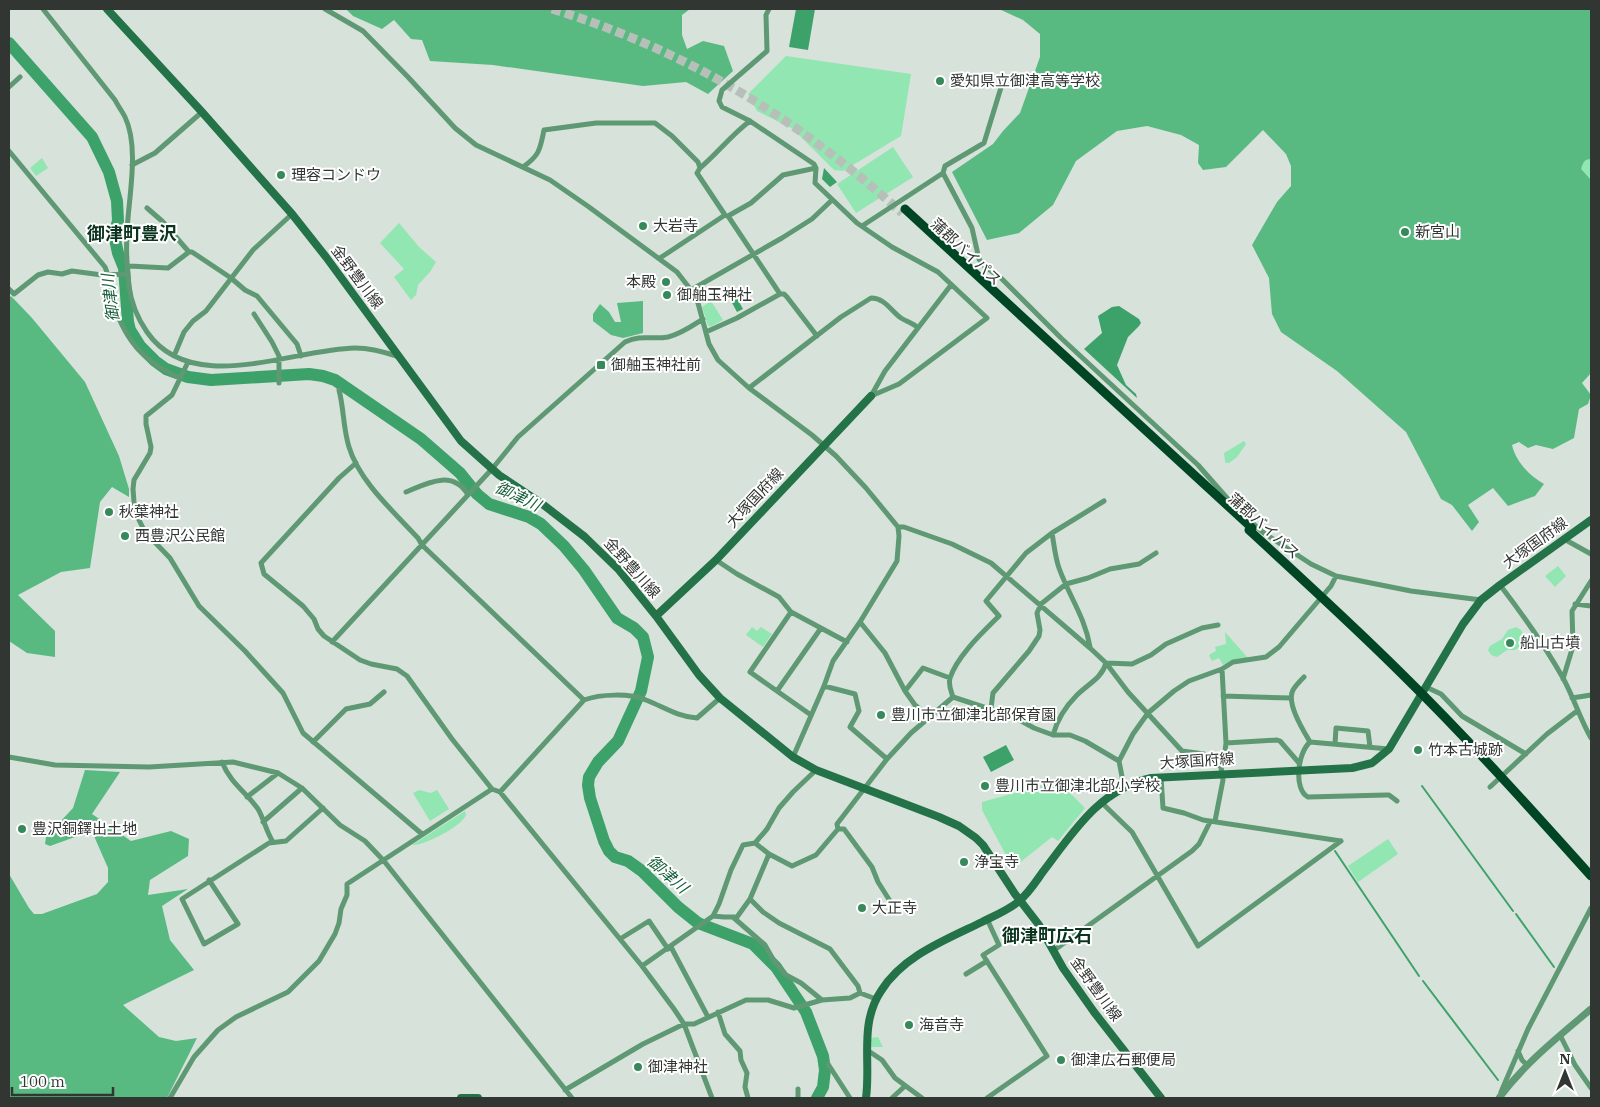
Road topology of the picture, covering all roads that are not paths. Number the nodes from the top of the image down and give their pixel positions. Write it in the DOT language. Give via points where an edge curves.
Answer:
graph roads {
  1 [pos="43,9"];
  2 [pos="107,9"];
  3 [pos="325,9"];
  4 [pos="769,9"];
  5 [pos="20,78"];
  6 [pos="1003,81"];
  7 [pos="9,87"];
  8 [pos="202,112"];
  9 [pos="750,121"];
  10 [pos="9,150"];
  11 [pos="132,165"];
  12 [pos="523,167"];
  13 [pos="700,168"];
  14 [pos="816,168"];
  15 [pos="943,173"];
  16 [pos="832,200"];
  17 [pos="147,208"];
  18 [pos="904,211"];
  19 [pos="292,214"];
  20 [pos="727,216"];
  21 [pos="862,226"];
  22 [pos="189,252"];
  23 [pos="754,253"];
  24 [pos="660,258"];
  25 [pos="128,266"];
  26 [pos="127,274"];
  27 [pos="110,275"];
  28 [pos="231,278"];
  29 [pos="951,285"];
  30 [pos="9,289"];
  31 [pos="692,290"];
  32 [pos="780,294"];
  33 [pos="254,314"];
  34 [pos="703,319"];
  35 [pos="918,328"];
  36 [pos="706,332"];
  37 [pos="817,336"];
  38 [pos="174,356"];
  39 [pos="301,356"];
  40 [pos="400,358"];
  41 [pos="279,360"];
  42 [pos="187,364"];
  43 [pos="180,378"];
  44 [pos="279,383"];
  45 [pos="749,388"];
  46 [pos="339,390"];
  47 [pos="871,396"];
  48 [pos="824,445"];
  49 [pos="356,463"];
  50 [pos="492,469"];
  51 [pos="406,492"];
  52 [pos="470,493"];
  53 [pos="1104,501"];
  54 [pos="1591,520"];
  55 [pos="898,527"];
  56 [pos="1250,529"];
  57 [pos="1052,533"];
  58 [pos="1564,539"];
  59 [pos="422,545"];
  60 [pos="1156,553"];
  61 [pos="1591,554"];
  62 [pos="716,560"];
  63 [pos="1336,576"];
  64 [pos="1007,577"];
  65 [pos="1591,581"];
  66 [pos="1066,584"];
  67 [pos="1500,585"];
  68 [pos="1481,600"];
  69 [pos="1041,604"];
  70 [pos="1575,604"];
  71 [pos="1591,606"];
  72 [pos="791,612"];
  73 [pos="656,616"];
  74 [pos="860,622"];
  75 [pos="1218,625"];
  76 [pos="821,628"];
  77 [pos="332,642"];
  78 [pos="847,642"];
  79 [pos="1090,648"];
  80 [pos="1106,663"];
  81 [pos="1222,669"];
  82 [pos="1304,677"];
  83 [pos="950,678"];
  84 [pos="1564,679"];
  85 [pos="824,686"];
  86 [pos="1426,687"];
  87 [pos="384,692"];
  88 [pos="777,692"];
  89 [pos="905,692"];
  90 [pos="1591,695"];
  91 [pos="1223,696"];
  92 [pos="953,697"];
  93 [pos="720,698"];
  94 [pos="1291,698"];
  95 [pos="1572,698"];
  96 [pos="584,700"];
  97 [pos="991,708"];
  98 [pos="1577,711"];
  99 [pos="1148,713"];
  100 [pos="811,716"];
  101 [pos="930,718"];
  102 [pos="1053,735"];
  103 [pos="1591,738"];
  104 [pos="313,742"];
  105 [pos="1310,742"];
  106 [pos="1226,743"];
  107 [pos="1335,744"];
  108 [pos="1370,747"];
  109 [pos="1389,749"];
  110 [pos="1526,754"];
  111 [pos="9,757"];
  112 [pos="793,758"];
  113 [pos="887,759"];
  114 [pos="222,762"];
  115 [pos="1119,762"];
  116 [pos="1298,766"];
  117 [pos="816,770"];
  118 [pos="1222,770"];
  119 [pos="278,773"];
  120 [pos="1161,777"];
  121 [pos="1124,787"];
  122 [pos="1490,787"];
  123 [pos="302,788"];
  124 [pos="492,789"];
  125 [pos="865,789"];
  126 [pos="500,792"];
  127 [pos="247,797"];
  128 [pos="1397,801"];
  129 [pos="1100,802"];
  130 [pos="322,808"];
  131 [pos="263,822"];
  132 [pos="1212,822"];
  133 [pos="838,829"];
  134 [pos="422,834"];
  135 [pos="274,842"];
  136 [pos="755,843"];
  137 [pos="769,854"];
  138 [pos="384,861"];
  139 [pos="1591,871"];
  140 [pos="1157,876"];
  141 [pos="1591,876"];
  142 [pos="209,880"];
  143 [pos="750,899"];
  144 [pos="1020,900"];
  145 [pos="890,901"];
  146 [pos="1591,908"];
  147 [pos="713,916"];
  148 [pos="734,918"];
  149 [pos="987,920"];
  150 [pos="620,939"];
  151 [pos="669,948"];
  152 [pos="1053,951"];
  153 [pos="987,961"];
  154 [pos="642,966"];
  155 [pos="966,974"];
  156 [pos="860,993"];
  157 [pos="822,1000"];
  158 [pos="876,1000"];
  159 [pos="1591,1009"];
  160 [pos="718,1012"];
  161 [pos="708,1016"];
  162 [pos="684,1024"];
  163 [pos="1560,1035"];
  164 [pos="867,1050"];
  165 [pos="1518,1052"];
  166 [pos="828,1064"];
  167 [pos="1527,1065"];
  168 [pos="905,1086"];
  169 [pos="1591,1088"];
  170 [pos="798,1089"];
  171 [pos="564,1090"];
  172 [pos="170,1098"];
  173 [pos="461,1098"];
  174 [pos="478,1098"];
  175 [pos="572,1098"];
  176 [pos="712,1098"];
  177 [pos="748,1098"];
  178 [pos="798,1098"];
  179 [pos="850,1098"];
  180 [pos="866,1098"];
  181 [pos="892,1098"];
  182 [pos="922,1098"];
  183 [pos="987,1098"];
  184 [pos="1160,1098"];
  185 [pos="1499,1098"];
  1 -- 11 [label="street" via="125,117"];
  2 -- 8 [label="main road, 金野豊川線"];
  3 -- 12 [label="street" via="363,32 455,128 476,145"];
  4 -- 9 [label="street" via="766,15 767,51 722,90 718,101"];
  5 -- 7 [label="street"];
  6 -- 15 [label="street" via="984,143 945,166"];
  8 -- 11 [label="street" via="155,153"];
  8 -- 19 [label="main road, 金野豊川線"];
  9 -- 13 [label="street"];
  9 -- 14 [label="street"];
  10 -- 27 [label="street"];
  11 -- 25 [label="street" via="126,234"];
  12 -- 13 [label="street" via="539,153 544,130 596,123 655,123 698,162"];
  12 -- 24 [label="street" via="550,180"];
  13 -- 20 [label="street" via="697,173"];
  14 -- 16 [label="street" via="816,183"];
  14 -- 20 [label="street" via="783,175 750,203"];
  15 -- 21 [label="street"];
  15 -- 63 [label="street" via="972,228 979,260 1198,466 1235,508 1264,533 1310,564"];
  16 -- 21 [label="street"];
  16 -- 23 [label="street" via="812,218"];
  17 -- 22 [label="street" via="162,220"];
  18 -- 56 [label="highway, 蒲郡バイパス"];
  19 -- 28 [label="street" via="253,250"];
  19 -- 40 [label="main road, 金野豊川線"];
  20 -- 23 [label="street"];
  20 -- 24 [label="street"];
  21 -- 29 [label="street" via="938,272"];
  22 -- 25 [label="street" via="168,268"];
  22 -- 28 [label="street"];
  23 -- 31 [label="street"];
  23 -- 32 [label="street"];
  24 -- 31 [label="street"];
  25 -- 26 [label="street"];
  26 -- 27 [label="street"];
  26 -- 38 [label="street" via="131,295 144,327 161,348"];
  27 -- 30 [label="street" via="48,272 38,275 14,294"];
  27 -- 43 [label="street" via="110,293 116,313 136,349 148,361"];
  28 -- 38 [label="street" via="206,311 184,332"];
  28 -- 39 [label="street" via="261,300 297,344"];
  29 -- 35 [label="street"];
  29 -- 47 [label="street" via="987,318 899,384"];
  31 -- 34 [label="street"];
  32 -- 36 [label="street"];
  32 -- 37 [label="street" via="787,297"];
  33 -- 41 [label="street"];
  34 -- 36 [label="street"];
  34 -- 50 [label="street" via="673,335 643,336 625,342 518,437"];
  35 -- 37 [label="street" via="882,301 872,298"];
  35 -- 47 [label="street" via="885,371"];
  36 -- 45 [label="street" via="718,360"];
  37 -- 45 [label="street"];
  38 -- 42 [label="street"];
  39 -- 40 [label="street" via="357,348"];
  39 -- 41 [label="street"];
  40 -- 50 [label="main road, 金野豊川線" via="462,442"];
  41 -- 42 [label="street" via="221,366"];
  41 -- 44 [label="street"];
  42 -- 43 [label="street"];
  43 -- 104 [label="street" via="168,399 146,416 151,447 134,480 138,518 145,532 170,558 199,606 283,692 300,729"];
  45 -- 48 [label="street"];
  46 -- 49 [label="street" via="349,448"];
  47 -- 48 [label="main road, 大塚国府線"];
  48 -- 55 [label="street"];
  48 -- 62 [label="main road, 大塚国府線"];
  49 -- 59 [label="street" via="378,495"];
  49 -- 77 [label="street" via="261,564 264,574 303,606 318,630"];
  50 -- 52 [label="street"];
  50 -- 73 [label="main road, 金野豊川線" via="585,538 619,570"];
  51 -- 52 [label="street" via="440,479 463,486"];
  52 -- 59 [label="street"];
  53 -- 57 [label="street"];
  54 -- 58 [label="main road, 大塚国府線"];
  55 -- 64 [label="street" via="968,550 992,563"];
  55 -- 74 [label="street" via="897,561"];
  56 -- 139 [label="highway, 蒲郡バイパス, bridge" via="1413,680"];
  56 -- 141 [label="highway, 蒲郡バイパス, bridge" via="1405,677"];
  57 -- 64 [label="street" via="1026,553"];
  57 -- 66 [label="street" via="1058,566"];
  58 -- 61 [label="street"];
  58 -- 67 [label="main road, 大塚国府線"];
  59 -- 77 [label="street"];
  59 -- 96 [label="street"];
  60 -- 66 [label="street" via="1139,564 1110,569"];
  62 -- 72 [label="street" via="779,597"];
  62 -- 73 [label="main road, 大塚国府線"];
  63 -- 68 [label="street" via="1411,591"];
  63 -- 81 [label="street" via="1332,586 1273,652 1266,657 1233,662"];
  64 -- 69 [label="street"];
  64 -- 83 [label="street" via="986,601 999,616 970,646"];
  65 -- 70 [label="street"];
  66 -- 69 [label="street"];
  66 -- 79 [label="street" via="1082,615"];
  67 -- 68 [label="main road, 大塚国府線"];
  67 -- 84 [label="street"];
  68 -- 86 [label="main road, 大塚国府線" via="1462,624"];
  69 -- 79 [label="street"];
  69 -- 97 [label="street" via="1037,613 1039,636 993,693"];
  70 -- 71 [label="street"];
  70 -- 84 [label="street" via="1572,610 1573,646"];
  72 -- 76 [label="street"];
  72 -- 88 [label="street" via="750,672"];
  73 -- 93 [label="main road, 金野豊川線"];
  74 -- 78 [label="street"];
  74 -- 89 [label="street" via="885,653"];
  75 -- 80 [label="street" via="1202,628 1166,644 1132,664"];
  76 -- 78 [label="street"];
  76 -- 88 [label="street"];
  77 -- 124 [label="street" via="360,660 397,669 407,676"];
  78 -- 85 [label="street" via="833,661"];
  79 -- 80 [label="street"];
  80 -- 99 [label="street"];
  80 -- 102 [label="street" via="1104,672 1065,710 1055,725"];
  81 -- 91 [label="street"];
  81 -- 99 [label="street" via="1189,681"];
  82 -- 94 [label="street" via="1293,690"];
  83 -- 89 [label="street" via="923,668"];
  83 -- 92 [label="street"];
  84 -- 95 [label="street"];
  85 -- 100 [label="street"];
  85 -- 113 [label="street" via="855,694 859,711 850,727"];
  86 -- 109 [label="main road, 大塚国府線"];
  86 -- 110 [label="street" via="1441,694 1462,716"];
  87 -- 104 [label="street" via="370,704 346,709"];
  88 -- 100 [label="street"];
  89 -- 101 [label="street"];
  90 -- 95 [label="street"];
  91 -- 94 [label="street"];
  91 -- 106 [label="street"];
  92 -- 97 [label="street"];
  92 -- 101 [label="street"];
  93 -- 96 [label="street" via="697,718 684,717 635,696 595,696"];
  93 -- 112 [label="main road, 金野豊川線"];
  94 -- 105 [label="street"];
  95 -- 98 [label="street"];
  96 -- 126 [label="street"];
  97 -- 102 [label="street"];
  98 -- 103 [label="street"];
  98 -- 110 [label="street"];
  99 -- 115 [label="street"];
  99 -- 118 [label="street" via="1182,751 1201,752"];
  100 -- 112 [label="street"];
  101 -- 113 [label="street" via="919,724"];
  102 -- 115 [label="street" via="1070,735 1085,741"];
  104 -- 134 [label="street"];
  105 -- 107 [label="street"];
  105 -- 116 [label="street"];
  106 -- 116 [label="street" via="1277,740"];
  106 -- 118 [label="street"];
  107 -- 108 [label="street"];
  107 -- 108 [label="street" via="1336,728 1368,731"];
  108 -- 109 [label="street"];
  109 -- 116 [label="main road, 大塚国府線" via="1362,766"];
  110 -- 122 [label="street"];
  111 -- 114 [label="street" via="55,765 149,767"];
  112 -- 117 [label="main road, 金野豊川線"];
  113 -- 125 [label="street"];
  114 -- 119 [label="street"];
  114 -- 127 [label="street" via="228,775"];
  115 -- 121 [label="street"];
  116 -- 118 [label="main road, 大塚国府線"];
  116 -- 128 [label="street" via="1303,793 1308,797 1389,795"];
  117 -- 125 [label="main road, 金野豊川線"];
  117 -- 136 [label="street" via="784,802 768,829"];
  118 -- 120 [label="main road, 大塚国府線"];
  118 -- 132 [label="street"];
  119 -- 123 [label="street"];
  119 -- 127 [label="street"];
  120 -- 121 [label="main road, 大塚国府線"];
  120 -- 132 [label="street" via="1163,808"];
  121 -- 129 [label="main road, 大塚国府線"];
  123 -- 130 [label="street"];
  123 -- 131 [label="street"];
  124 -- 126 [label="street"];
  124 -- 134 [label="street"];
  125 -- 133 [label="street" via="837,824"];
  125 -- 144 [label="main road, 金野豊川線" via="940,816 968,832 983,846"];
  126 -- 150 [label="street"];
  127 -- 131 [label="street" via="259,811"];
  129 -- 140 [label="street" via="1132,832"];
  129 -- 144 [label="main road, 大塚国府線"];
  130 -- 135 [label="street" via="286,841"];
  130 -- 138 [label="street"];
  131 -- 135 [label="street"];
  132 -- 140 [label="street" via="1196,848"];
  132 -- 140 [label="street" via="1341,841 1198,946"];
  133 -- 137 [label="street" via="816,856 792,866"];
  133 -- 145 [label="street" via="844,829 872,867"];
  134 -- 138 [label="street"];
  135 -- 142 [label="street"];
  136 -- 137 [label="street"];
  136 -- 147 [label="street" via="743,845"];
  137 -- 143 [label="street"];
  138 -- 171 [label="street"];
  138 -- 172 [label="street" via="347,884 348,895 335,934 319,961 288,992 236,1017 218,1030 194,1057"];
  140 -- 152 [label="street"];
  142 -- 142 [label="street" via="182,899 204,944 238,924"];
  143 -- 148 [label="street"];
  143 -- 156 [label="street" via="779,924 830,949"];
  144 -- 149 [label="main road, 大塚国府線"];
  144 -- 152 [label="main road, 金野豊川線"];
  146 -- 165 [label="street"];
  147 -- 148 [label="street"];
  147 -- 151 [label="street"];
  148 -- 157 [label="street" via="764,945 786,975"];
  149 -- 153 [label="street" via="999,945 983,955"];
  149 -- 158 [label="main road, 大塚国府線" via="904,964"];
  150 -- 151 [label="street" via="649,921"];
  150 -- 154 [label="street"];
  151 -- 154 [label="street"];
  151 -- 161 [label="street"];
  152 -- 184 [label="main road, 金野豊川線" via="1094,1012"];
  153 -- 155 [label="street"];
  153 -- 183 [label="street" via="1047,1056"];
  154 -- 162 [label="street"];
  156 -- 157 [label="street" via="850,998"];
  156 -- 158 [label="street"];
  157 -- 160 [label="street" via="794,1008 768,1000 746,1000"];
  158 -- 164 [label="main road, 大塚国府線" via="868,1026"];
  159 -- 163 [label="street"];
  160 -- 161 [label="street"];
  160 -- 177 [label="street" via="725,1034 740,1051"];
  161 -- 162 [label="street" via="694,1024"];
  162 -- 171 [label="street"];
  162 -- 176 [label="street"];
  163 -- 167 [label="street"];
  163 -- 169 [label="street"];
  164 -- 168 [label="street" via="882,1060 894,1078"];
  164 -- 180 [label="main road, 大塚国府線"];
  165 -- 167 [label="street"];
  165 -- 185 [label="street"];
  166 -- 179 [label="street"];
  167 -- 185 [label="street"];
  168 -- 181 [label="street"];
  168 -- 182 [label="street"];
  170 -- 178 [label="street"];
  171 -- 175 [label="street"];
  173 -- 174 [label="main road"];
}
